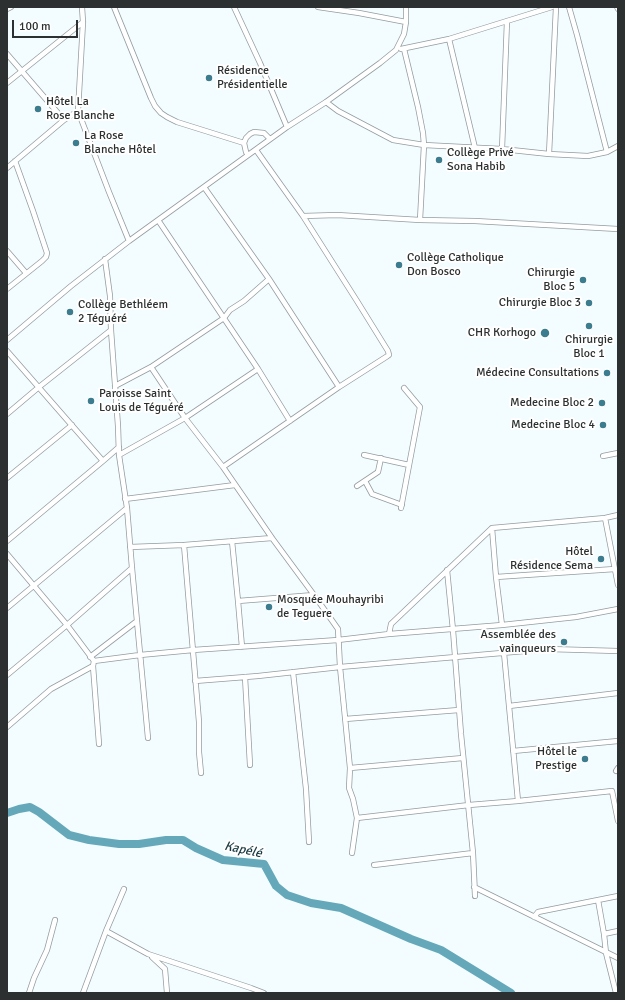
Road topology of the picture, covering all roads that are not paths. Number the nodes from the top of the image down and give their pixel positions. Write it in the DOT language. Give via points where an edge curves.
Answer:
graph roads {
  1 [pos="11,7"];
  2 [pos="82,7"];
  3 [pos="114,7"];
  4 [pos="234,7"];
  5 [pos="318,7"];
  6 [pos="406,7"];
  7 [pos="552,7"];
  8 [pos="556,7"];
  9 [pos="569,7"];
  10 [pos="7,9"];
  11 [pos="507,21"];
  12 [pos="82,22"];
  13 [pos="406,22"];
  14 [pos="449,39"];
  15 [pos="404,49"];
  16 [pos="396,50"];
  17 [pos="7,54"];
  18 [pos="21,71"];
  19 [pos="7,82"];
  20 [pos="326,102"];
  21 [pos="78,110"];
  22 [pos="64,120"];
  23 [pos="287,127"];
  24 [pos="270,139"];
  25 [pos="244,143"];
  26 [pos="424,145"];
  27 [pos="618,146"];
  28 [pos="475,148"];
  29 [pos="502,149"];
  30 [pos="256,150"];
  31 [pos="607,152"];
  32 [pos="549,154"];
  33 [pos="248,155"];
  34 [pos="15,161"];
  35 [pos="7,168"];
  36 [pos="204,187"];
  37 [pos="303,216"];
  38 [pos="158,220"];
  39 [pos="420,220"];
  40 [pos="618,229"];
  41 [pos="129,241"];
  42 [pos="7,251"];
  43 [pos="105,259"];
  44 [pos="26,273"];
  45 [pos="268,279"];
  46 [pos="7,289"];
  47 [pos="224,318"];
  48 [pos="111,330"];
  49 [pos="7,340"];
  50 [pos="7,351"];
  51 [pos="151,367"];
  52 [pos="258,369"];
  53 [pos="115,386"];
  54 [pos="39,387"];
  55 [pos="339,387"];
  56 [pos="404,388"];
  57 [pos="7,414"];
  58 [pos="184,418"];
  59 [pos="290,421"];
  60 [pos="72,425"];
  61 [pos="119,447"];
  62 [pos="618,453"];
  63 [pos="119,455"];
  64 [pos="364,455"];
  65 [pos="603,456"];
  66 [pos="380,458"];
  67 [pos="103,462"];
  68 [pos="409,464"];
  69 [pos="223,467"];
  70 [pos="7,478"];
  71 [pos="365,480"];
  72 [pos="235,485"];
  73 [pos="357,486"];
  74 [pos="125,499"];
  75 [pos="127,508"];
  76 [pos="618,515"];
  77 [pos="605,518"];
  78 [pos="492,528"];
  79 [pos="272,538"];
  80 [pos="7,541"];
  81 [pos="232,541"];
  82 [pos="184,545"];
  83 [pos="130,547"];
  84 [pos="7,554"];
  85 [pos="132,568"];
  86 [pos="615,569"];
  87 [pos="447,570"];
  88 [pos="617,576"];
  89 [pos="496,577"];
  90 [pos="618,585"];
  91 [pos="34,586"];
  92 [pos="314,595"];
  93 [pos="238,601"];
  94 [pos="7,608"];
  95 [pos="618,609"];
  96 [pos="137,621"];
  97 [pos="67,625"];
  98 [pos="502,625"];
  99 [pos="453,630"];
  100 [pos="389,634"];
  101 [pos="338,640"];
  102 [pos="242,647"];
  103 [pos="193,650"];
  104 [pos="618,651"];
  105 [pos="504,653"];
  106 [pos="140,655"];
  107 [pos="455,657"];
  108 [pos="92,662"];
  109 [pos="340,667"];
  110 [pos="293,672"];
  111 [pos="7,675"];
  112 [pos="245,677"];
  113 [pos="195,681"];
  114 [pos="618,693"];
  115 [pos="509,706"];
  116 [pos="459,710"];
  117 [pos="345,719"];
  118 [pos="7,727"];
  119 [pos="148,738"];
  120 [pos="618,741"];
  121 [pos="100,744"];
  122 [pos="513,751"];
  123 [pos="463,758"];
  124 [pos="250,765"];
  125 [pos="350,768"];
  126 [pos="201,773"];
  127 [pos="518,801"];
  128 [pos="468,805"];
  129 [pos="357,818"];
  130 [pos="618,820"];
  131 [pos="309,842"];
  132 [pos="352,853"];
  133 [pos="473,853"];
  134 [pos="374,865"];
  135 [pos="474,887"];
  136 [pos="124,889"];
  137 [pos="475,896"];
  138 [pos="618,896"];
  139 [pos="598,900"];
  140 [pos="534,917"];
  141 [pos="55,920"];
  142 [pos="106,931"];
  143 [pos="618,931"];
  144 [pos="604,934"];
  145 [pos="606,953"];
  146 [pos="148,954"];
  147 [pos="618,958"];
  148 [pos="251,990"];
  149 [pos="616,990"];
  150 [pos="29,993"];
  151 [pos="83,993"];
  152 [pos="167,993"];
  153 [pos="264,993"];
  1 -- 10 [label="street"];
  2 -- 12 [label="street"];
  3 -- 25 [label="street" via="151,98 161,113 177,122"];
  4 -- 23 [label="street"];
  5 -- 13 [label="street"];
  6 -- 13 [label="street"];
  7 -- 11 [label="street"];
  8 -- 32 [label="street"];
  9 -- 31 [label="street"];
  11 -- 14 [label="street"];
  11 -- 29 [label="street"];
  12 -- 18 [label="street"];
  12 -- 21 [label="street"];
  13 -- 16 [label="street" via="404,34"];
  14 -- 15 [label="street"];
  14 -- 28 [label="street"];
  15 -- 16 [label="street"];
  15 -- 26 [label="street"];
  16 -- 20 [label="street"];
  17 -- 18 [label="street"];
  18 -- 19 [label="street"];
  18 -- 22 [label="street"];
  20 -- 23 [label="street"];
  20 -- 26 [label="street" via="393,140"];
  21 -- 22 [label="street"];
  21 -- 41 [label="street"];
  22 -- 34 [label="street"];
  23 -- 24 [label="street"];
  24 -- 25 [label="street" via="264,133 254,132"];
  24 -- 30 [label="street"];
  25 -- 33 [label="street"];
  26 -- 28 [label="street"];
  26 -- 39 [label="street"];
  27 -- 31 [label="street"];
  28 -- 29 [label="street"];
  29 -- 32 [label="street"];
  30 -- 33 [label="street"];
  30 -- 37 [label="street"];
  31 -- 32 [label="street" via="588,156"];
  33 -- 36 [label="street"];
  34 -- 35 [label="street"];
  34 -- 44 [label="street" via="47,253 42,261"];
  36 -- 38 [label="street"];
  36 -- 45 [label="street"];
  37 -- 39 [label="street" via="337,215"];
  37 -- 55 [label="street" via="389,353 386,358"];
  38 -- 41 [label="street"];
  38 -- 47 [label="street"];
  39 -- 40 [label="street"];
  41 -- 43 [label="street"];
  42 -- 44 [label="street"];
  43 -- 48 [label="street"];
  43 -- 49 [label="street"];
  44 -- 46 [label="street"];
  45 -- 47 [label="street" via="230,310"];
  45 -- 55 [label="street"];
  47 -- 51 [label="street"];
  47 -- 52 [label="street"];
  48 -- 53 [label="street"];
  48 -- 54 [label="street"];
  50 -- 54 [label="street"];
  51 -- 53 [label="street"];
  51 -- 58 [label="street"];
  52 -- 58 [label="street"];
  52 -- 59 [label="street"];
  53 -- 61 [label="street"];
  54 -- 57 [label="street"];
  54 -- 60 [label="street"];
  55 -- 59 [label="street"];
  56 -- 68 [label="street" via="420,407"];
  58 -- 63 [label="street"];
  58 -- 69 [label="street"];
  59 -- 69 [label="street"];
  60 -- 67 [label="street"];
  60 -- 70 [label="street"];
  61 -- 63 [label="street"];
  61 -- 67 [label="street"];
  62 -- 65 [label="street"];
  63 -- 74 [label="street"];
  64 -- 66 [label="street"];
  66 -- 68 [label="street"];
  66 -- 71 [label="street" via="378,472"];
  67 -- 80 [label="street"];
  68 -- 71 [label="street" via="401,507 372,494"];
  69 -- 72 [label="street"];
  71 -- 73 [label="street"];
  72 -- 74 [label="street"];
  72 -- 79 [label="street"];
  74 -- 75 [label="street"];
  75 -- 83 [label="street"];
  75 -- 91 [label="street"];
  76 -- 77 [label="street"];
  77 -- 78 [label="street"];
  77 -- 86 [label="street"];
  78 -- 87 [label="street"];
  78 -- 89 [label="street"];
  79 -- 81 [label="street"];
  79 -- 92 [label="street"];
  81 -- 82 [label="street"];
  81 -- 93 [label="street"];
  82 -- 83 [label="street"];
  82 -- 103 [label="street"];
  83 -- 85 [label="street"];
  84 -- 91 [label="street"];
  85 -- 96 [label="street"];
  85 -- 97 [label="street"];
  86 -- 88 [label="street"];
  86 -- 89 [label="street"];
  87 -- 99 [label="street"];
  87 -- 100 [label="street" via="391,624"];
  88 -- 90 [label="street"];
  89 -- 98 [label="street"];
  91 -- 94 [label="street"];
  91 -- 97 [label="street"];
  92 -- 93 [label="street"];
  92 -- 101 [label="street" via="338,629"];
  93 -- 102 [label="street"];
  95 -- 98 [label="street" via="576,617"];
  96 -- 106 [label="street"];
  96 -- 108 [label="street"];
  97 -- 108 [label="street"];
  97 -- 111 [label="street"];
  98 -- 99 [label="street"];
  99 -- 100 [label="street"];
  99 -- 107 [label="street"];
  100 -- 101 [label="street"];
  101 -- 102 [label="street"];
  101 -- 109 [label="street"];
  102 -- 103 [label="street"];
  103 -- 106 [label="street"];
  103 -- 113 [label="street"];
  104 -- 105 [label="street" via="548,649"];
  105 -- 107 [label="street"];
  105 -- 115 [label="street"];
  106 -- 108 [label="street"];
  106 -- 119 [label="street"];
  107 -- 109 [label="street"];
  107 -- 116 [label="street"];
  108 -- 118 [label="street" via="51,689"];
  108 -- 121 [label="street"];
  109 -- 110 [label="street"];
  109 -- 117 [label="street"];
  110 -- 112 [label="street"];
  110 -- 131 [label="street"];
  112 -- 113 [label="street"];
  112 -- 124 [label="street"];
  113 -- 126 [label="street"];
  114 -- 115 [label="street"];
  115 -- 122 [label="street"];
  116 -- 117 [label="street"];
  116 -- 123 [label="street"];
  117 -- 125 [label="street"];
  120 -- 122 [label="street"];
  122 -- 127 [label="street"];
  123 -- 125 [label="street"];
  123 -- 128 [label="street"];
  125 -- 129 [label="street" via="349,788"];
  127 -- 128 [label="street"];
  127 -- 130 [label="street" via="612,791"];
  128 -- 129 [label="street"];
  128 -- 133 [label="street"];
  129 -- 132 [label="street"];
  133 -- 134 [label="street"];
  133 -- 135 [label="street"];
  135 -- 137 [label="street"];
  135 -- 140 [label="street"];
  136 -- 142 [label="street"];
  138 -- 139 [label="street"];
  139 -- 140 [label="street" via="538,912"];
  139 -- 144 [label="street"];
  140 -- 145 [label="street"];
  141 -- 150 [label="street" via="47,950"];
  142 -- 146 [label="street"];
  142 -- 151 [label="street"];
  143 -- 144 [label="street"];
  144 -- 145 [label="street"];
  145 -- 147 [label="street"];
  145 -- 149 [label="street"];
  146 -- 148 [label="street"];
  146 -- 152 [label="street" via="165,969"];
  148 -- 153 [label="street"];
}
